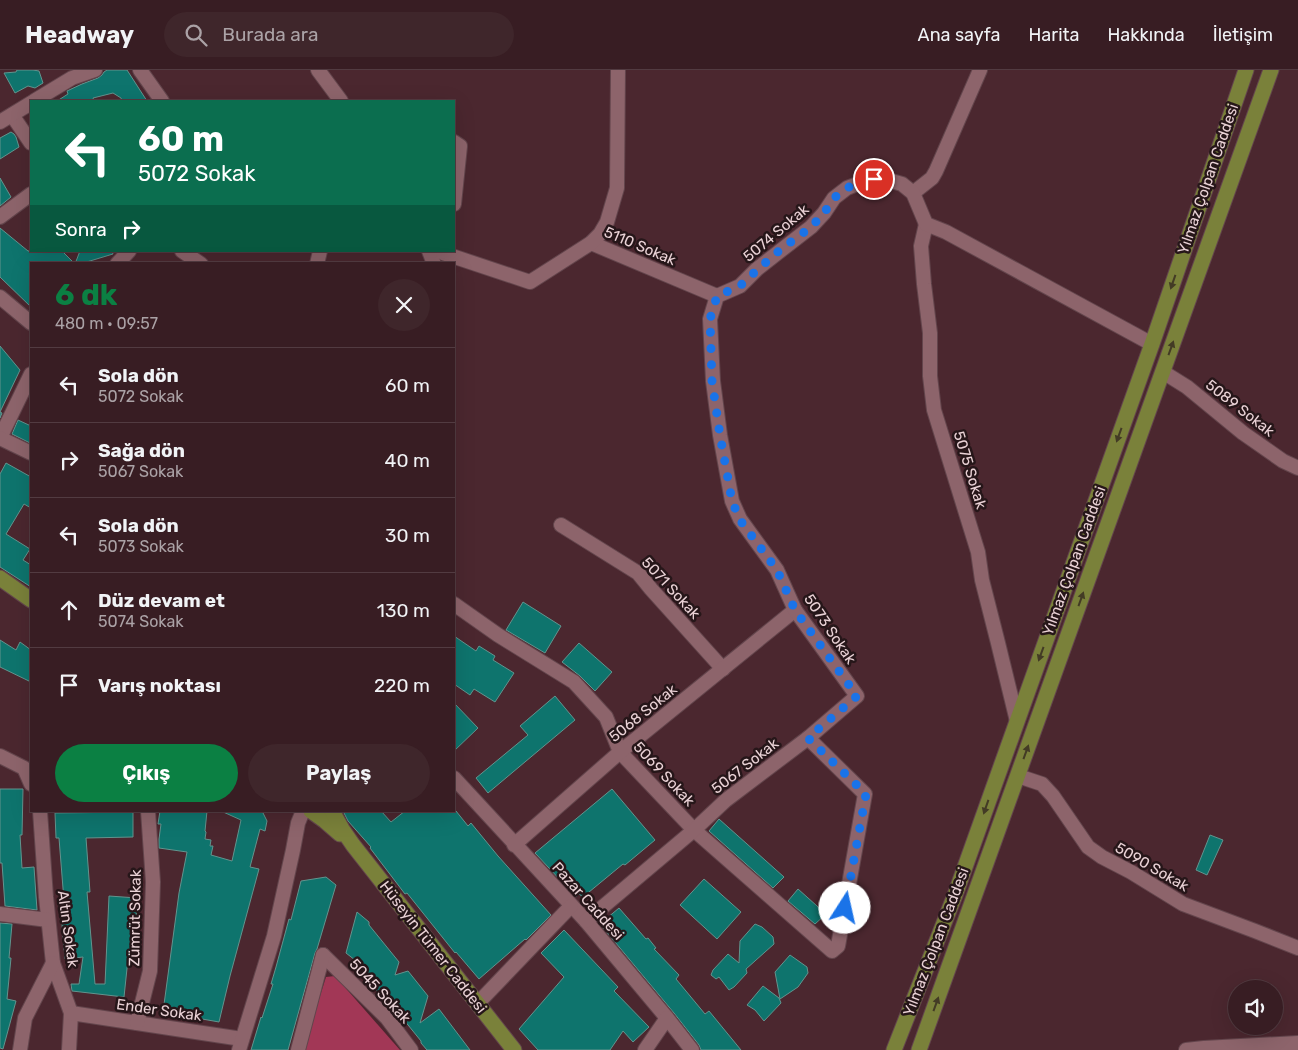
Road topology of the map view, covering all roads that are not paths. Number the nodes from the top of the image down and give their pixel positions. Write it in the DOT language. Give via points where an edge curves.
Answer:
graph roads {
  1 [pos="95,70"];
  2 [pos="140,70"];
  3 [pos="318,70"];
  4 [pos="618,70"];
  5 [pos="980,70"];
  6 [pos="1246,70"];
  7 [pos="1271,70"];
  8 [pos="36,100"];
  9 [pos="161,100"];
  10 [pos="340,100"];
  11 [pos="30,104"];
  12 [pos="6,119"];
  13 [pos="30,142"];
  14 [pos="455,143"];
  15 [pos="913,193"];
  16 [pos="455,194"];
  17 [pos="30,195"];
  18 [pos="0,217"];
  19 [pos="926,224"];
  20 [pos="591,243"];
  21 [pos="128,252"];
  22 [pos="183,252"];
  23 [pos="438,257"];
  24 [pos="119,262"];
  25 [pos="198,262"];
  26 [pos="717,296"];
  27 [pos="0,297"];
  28 [pos="30,322"];
  29 [pos="1152,344"];
  30 [pos="1163,372"];
  31 [pos="30,376"];
  32 [pos="0,438"];
  33 [pos="30,453"];
  34 [pos="1298,468"];
  35 [pos="561,525"];
  36 [pos="0,578"];
  37 [pos="30,599"];
  38 [pos="455,605"];
  39 [pos="795,610"];
  40 [pos="724,669"];
  41 [pos="857,696"];
  42 [pos="1016,721"];
  43 [pos="808,738"];
  44 [pos="620,752"];
  45 [pos="0,756"];
  46 [pos="1018,776"];
  47 [pos="455,779"];
  48 [pos="30,782"];
  49 [pos="40,812"];
  50 [pos="148,812"];
  51 [pos="291,812"];
  52 [pos="303,812"];
  53 [pos="312,812"];
  54 [pos="333,812"];
  55 [pos="694,830"];
  56 [pos="296,836"];
  57 [pos="353,845"];
  58 [pos="514,845"];
  59 [pos="571,906"];
  60 [pos="0,914"];
  61 [pos="48,920"];
  62 [pos="586,921"];
  63 [pos="1298,948"];
  64 [pos="53,963"];
  65 [pos="478,1003"];
  66 [pos="71,1013"];
  67 [pos="667,1018"];
  68 [pos="137,1023"];
  69 [pos="1298,1043"];
  70 [pos="241,1044"];
  71 [pos="20,1050"];
  72 [pos="69,1050"];
  73 [pos="298,1050"];
  74 [pos="411,1050"];
  75 [pos="514,1050"];
  76 [pos="645,1050"];
  77 [pos="692,1050"];
  78 [pos="894,1050"];
  79 [pos="919,1050"];
  80 [pos="1186,1050"];
  1 -- 8 [label="street" via="72,78"];
  2 -- 9 [label="street"];
  3 -- 10 [label="street"];
  4 -- 20 [label="street" via="617,188 607,222"];
  5 -- 15 [label="street" via="936,172"];
  6 -- 29 [label="main road, Yılmaz Çolpan Caddesi, one-way"];
  30 -- 7 [label="main road, Yılmaz Çolpan Caddesi, one-way"];
  11 -- 12 [label="street"];
  12 -- 13 [label="street"];
  14 -- 16 [label="street" via="460,146"];
  15 -- 19 [label="street"];
  15 -- 26 [label="street, 5074 Sokak" via="902,184 888,180 874,179 847,188 834,198 811,227 740,286"];
  17 -- 18 [label="street"];
  19 -- 29 [label="street" via="953,235"];
  19 -- 42 [label="street, 5075 Sokak" via="921,246 934,410 978,552"];
  20 -- 23 [label="street, 5110 Sokak" via="530,282"];
  20 -- 26 [label="street, 5110 Sokak"];
  21 -- 24 [label="street"];
  22 -- 25 [label="street"];
  26 -- 39 [label="street, 5073 Sokak" via="710,319 712,381 732,501 740,520 777,570"];
  27 -- 28 [label="street"];
  29 -- 42 [label="main road, Yılmaz Çolpan Caddesi, one-way"];
  30 -- 34 [label="street, 5089 Sokak" via="1187,387 1243,434"];
  46 -- 30 [label="main road, Yılmaz Çolpan Caddesi, one-way"];
  31 -- 32 [label="street"];
  32 -- 33 [label="street"];
  35 -- 40 [label="street, 5071 Sokak" via="638,573"];
  36 -- 37 [label="main road"];
  38 -- 44 [label="street, 5069 Sokak" via="574,682 606,717"];
  39 -- 40 [label="street, 5068 Sokak"];
  39 -- 41 [label="street, 5073 Sokak"];
  40 -- 44 [label="street, 5068 Sokak"];
  41 -- 43 [label="street, 5067 Sokak"];
  42 -- 78 [label="main road, Yılmaz Çolpan Caddesi, one-way" via="956,895"];
  43 -- 55 [label="street, 5067 Sokak" via="726,800"];
  43 -- 55 [label="street, 5069 Sokak" via="866,794 838,946 832,951"];
  44 -- 55 [label="street, 5069 Sokak"];
  44 -- 58 [label="street, 5068 Sokak"];
  45 -- 48 [label="street" via="24,768"];
  46 -- 63 [label="street, 5090 Sokak" via="1042,784 1088,847 1102,857 1183,904"];
  79 -- 46 [label="main road, Yılmaz Çolpan Caddesi, one-way"];
  47 -- 58 [label="street, Pazar Caddesi"];
  49 -- 61 [label="street, Altın Sokak"];
  50 -- 68 [label="street, Zümrüt Sokak" via="153,882 150,971"];
  51 -- 56 [label="street"];
  52 -- 56 [label="street"];
  53 -- 57 [label="main road, Hüseyin Tümer Caddesi"];
  54 -- 57 [label="main road, Hüseyin Tümer Caddesi"];
  55 -- 62 [label="street, 5067 Sokak"];
  56 -- 70 [label="street" via="274,936"];
  57 -- 65 [label="main road, Hüseyin Tümer Caddesi"];
  58 -- 59 [label="street, Pazar Caddesi"];
  59 -- 62 [label="street, Pazar Caddesi"];
  59 -- 65 [label="street"];
  60 -- 61 [label="street"];
  61 -- 64 [label="street, Altın Sokak"];
  62 -- 67 [label="street, Pazar Caddesi"];
  64 -- 66 [label="street, Altın Sokak"];
  64 -- 71 [label="street" via="25,1018"];
  65 -- 75 [label="main road, Hüseyin Tümer Caddesi"];
  66 -- 68 [label="street, Ender Sokak"];
  66 -- 72 [label="street, Altın Sokak"];
  67 -- 76 [label="street"];
  67 -- 77 [label="street, Pazar Caddesi"];
  68 -- 70 [label="street, Ender Sokak"];
  69 -- 80 [label="street"];
  73 -- 74 [label="street, 5045 Sokak" via="323,955 387,1018"];
}
